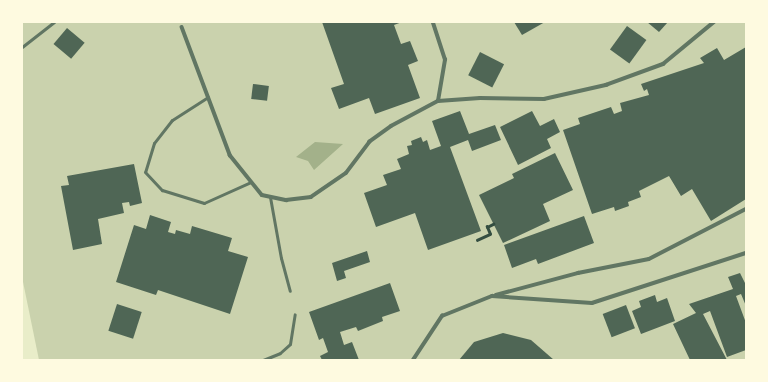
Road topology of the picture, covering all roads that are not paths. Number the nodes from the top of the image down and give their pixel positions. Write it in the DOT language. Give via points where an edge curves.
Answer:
graph roads {
  1 [pos="54,22"];
  2 [pos="433,22"];
  3 [pos="714,22"];
  4 [pos="182,27"];
  5 [pos="22,47"];
  6 [pos="208,97"];
  7 [pos="438,101"];
  8 [pos="252,182"];
  9 [pos="270,197"];
  10 [pos="746,209"];
  11 [pos="746,253"];
  12 [pos="290,291"];
  13 [pos="492,296"];
  14 [pos="295,314"];
  15 [pos="263,360"];
  16 [pos="413,360"];
  1 -- 5 [label="lane"];
  2 -- 7 [label="street" via="445,60"];
  3 -- 7 [label="street" via="663,64 606,85 544,99 480,98"];
  4 -- 6 [label="street"];
  6 -- 8 [label="street" via="230,154"];
  6 -- 8 [label="lane" via="172,120 154,143 145,172 162,190 204,203"];
  7 -- 9 [label="street" via="392,126 369,142 346,174 311,197 286,200"];
  8 -- 9 [label="street" via="262,196"];
  9 -- 12 [label="lane"];
  10 -- 13 [label="street" via="649,259 578,273"];
  11 -- 13 [label="street" via="592,303"];
  13 -- 16 [label="street" via="442,316"];
  14 -- 15 [label="lane" via="290,344 280,353"];
}
